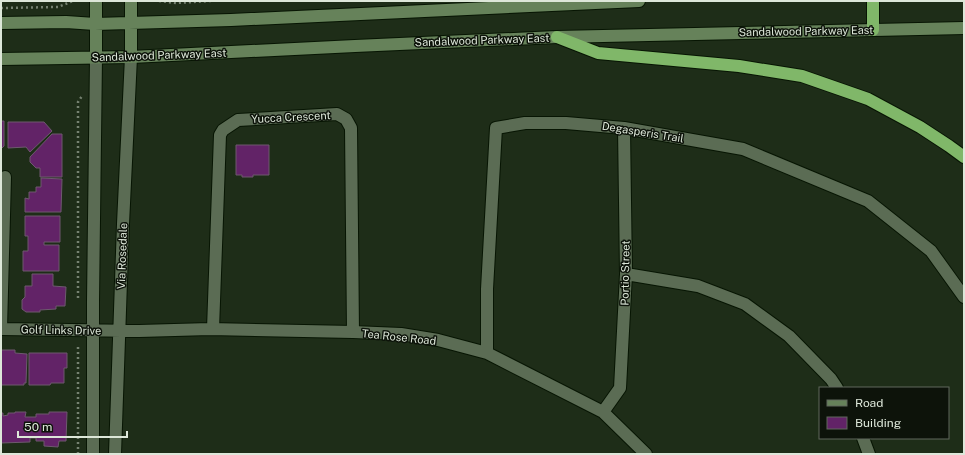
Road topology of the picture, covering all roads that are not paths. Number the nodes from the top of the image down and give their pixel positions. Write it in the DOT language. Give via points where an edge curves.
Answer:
graph roads {
  1 [pos="96,1"];
  2 [pos="131,1"];
  3 [pos="639,1"];
  4 [pos="873,1"];
  5 [pos="1,23"];
  6 [pos="131,23"];
  7 [pos="95,24"];
  8 [pos="964,28"];
  9 [pos="873,30"];
  10 [pos="558,37"];
  11 [pos="131,57"];
  12 [pos="96,58"];
  13 [pos="1,59"];
  14 [pos="624,128"];
  15 [pos="964,158"];
  16 [pos="5,177"];
  17 [pos="626,274"];
  18 [pos="964,296"];
  19 [pos="1,328"];
  20 [pos="213,329"];
  21 [pos="94,330"];
  22 [pos="120,331"];
  23 [pos="353,332"];
  24 [pos="487,353"];
  25 [pos="836,387"];
  26 [pos="603,412"];
  27 [pos="863,439"];
  28 [pos="93,454"];
  29 [pos="115,454"];
  30 [pos="646,454"];
  31 [pos="869,454"];
  1 -- 7 [label="main road"];
  2 -- 6 [label="main road"];
  3 -- 6 [label="main road"];
  4 -- 9 [label="highway"];
  5 -- 7 [label="main road"];
  6 -- 7 [label="main road"];
  6 -- 11 [label="main road"];
  7 -- 12 [label="main road"];
  8 -- 9 [label="main road, Sandalwood Parkway East"];
  9 -- 10 [label="main road, Sandalwood Parkway East"];
  10 -- 11 [label="main road, Sandalwood Parkway East"];
  10 -- 15 [label="highway" via="598,53 739,66 802,76 868,99 920,126"];
  11 -- 12 [label="main road, Sandalwood Parkway East"];
  11 -- 22 [label="street, Via Rosedale"];
  12 -- 13 [label="main road, Sandalwood Parkway East"];
  12 -- 21 [label="street"];
  14 -- 17 [label="street, Portio Street"];
  14 -- 18 [label="street, Degasperis Trail" via="743,149 868,201 931,252"];
  14 -- 24 [label="street, Degasperis Trail" via="566,123 525,123 496,128 487,289"];
  16 -- 19 [label="street"];
  17 -- 25 [label="street" via="698,286 745,304 789,336"];
  17 -- 26 [label="street, Portio Street" via="620,388"];
  19 -- 21 [label="street, Golf Links Drive"];
  20 -- 22 [label="street, Tea Rose Road"];
  20 -- 23 [label="street, Tea Rose Road"];
  20 -- 23 [label="street, Yucca Crescent" via="220,135 238,120 337,114 346,119 351,128"];
  21 -- 22 [label="street, Golf Links Drive"];
  21 -- 28 [label="street"];
  22 -- 29 [label="street, Via Rosedale"];
  23 -- 24 [label="street, Tea Rose Road" via="401,334"];
  24 -- 26 [label="street, Tea Rose Road"];
  26 -- 30 [label="street, Tea Rose Road"];
  27 -- 31 [label="street"];
}
